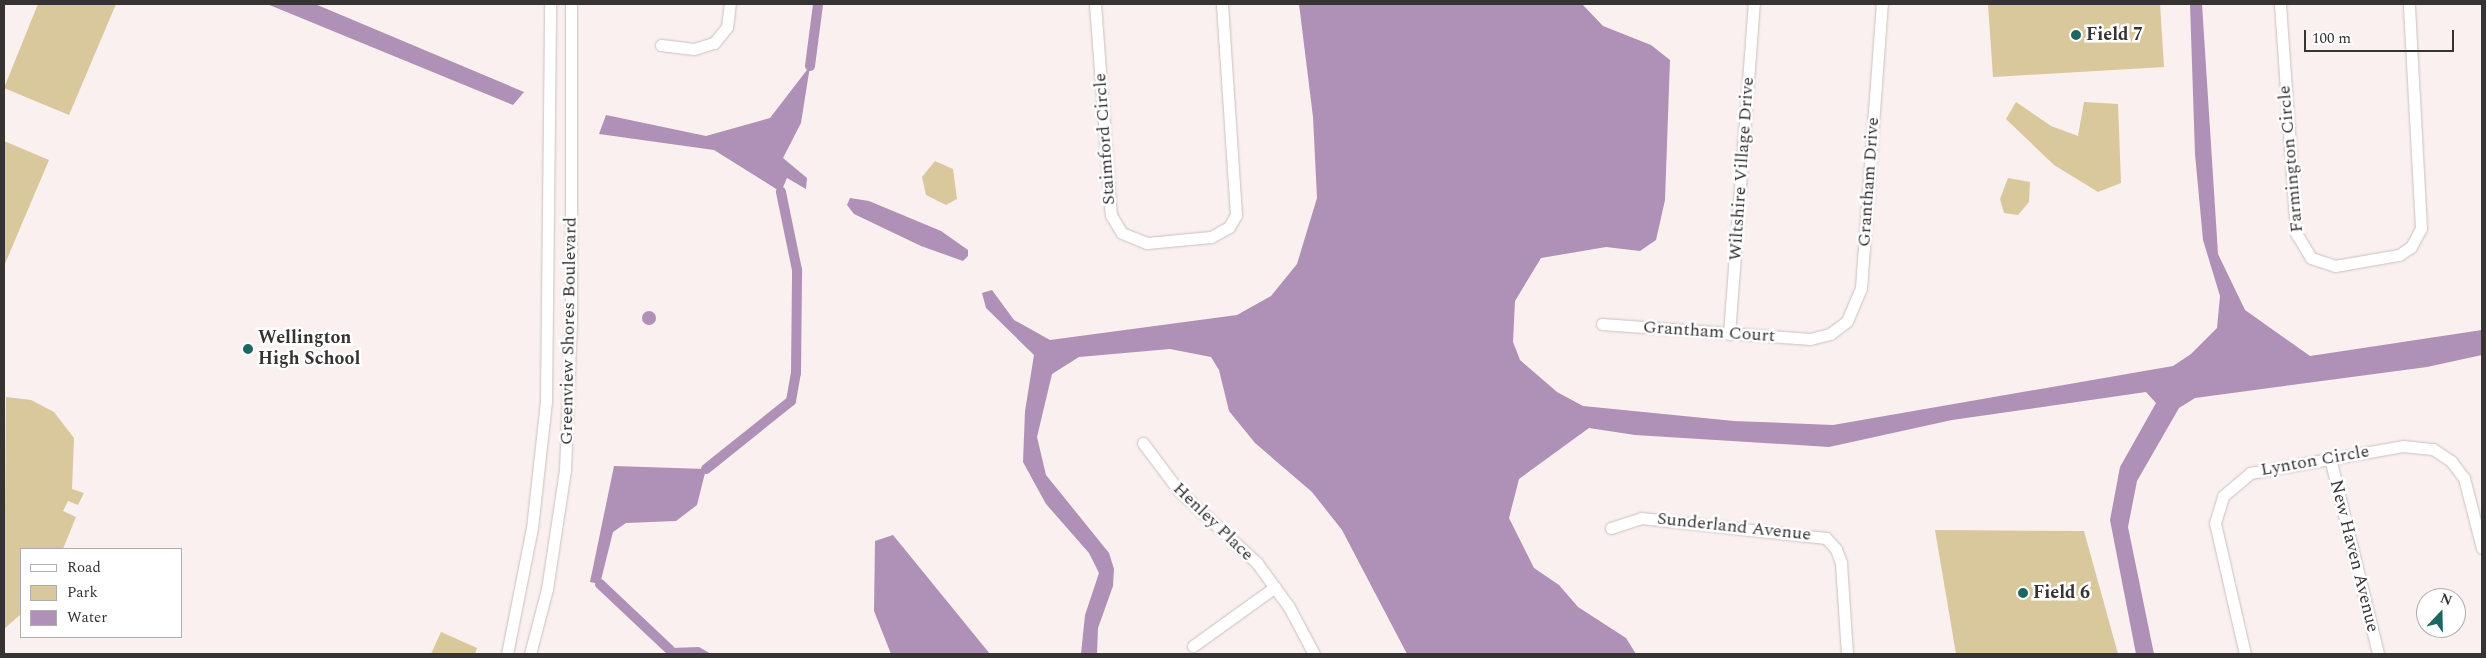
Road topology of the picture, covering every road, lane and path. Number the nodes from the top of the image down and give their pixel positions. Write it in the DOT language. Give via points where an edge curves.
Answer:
graph roads {
  1 [pos="550,4"];
  2 [pos="571,4"];
  3 [pos="730,4"];
  4 [pos="1095,4"];
  5 [pos="1222,4"];
  6 [pos="1754,4"];
  7 [pos="1882,4"];
  8 [pos="2280,4"];
  9 [pos="2409,4"];
  10 [pos="661,45"];
  11 [pos="550,263"];
  12 [pos="571,263"];
  13 [pos="1602,324"];
  14 [pos="1729,334"];
  15 [pos="1817,338"];
  16 [pos="1142,443"];
  17 [pos="2330,458"];
  18 [pos="1611,528"];
  19 [pos="2482,548"];
  20 [pos="1275,587"];
  21 [pos="1193,646"];
  22 [pos="507,654"];
  23 [pos="530,654"];
  24 [pos="1314,654"];
  25 [pos="1847,654"];
  26 [pos="2245,654"];
  27 [pos="2378,654"];
  1 -- 11 [label="street, Greenview Shores Boulevard"];
  2 -- 12 [label="street, Greenview Shores Boulevard"];
  3 -- 10 [label="street" via="727,27 714,43 694,49"];
  4 -- 5 [label="street, Staimford Circle" via="1111,216 1128,237 1148,242 1211,237 1229,227 1236,215"];
  6 -- 14 [label="street, Wiltshire Village Drive"];
  7 -- 15 [label="street, Grantham Drive" via="1860,296 1847,322"];
  8 -- 9 [label="street, Farmington Circle" via="2296,233 2311,258 2335,266 2399,255 2411,247 2421,228"];
  11 -- 12 [label="street"];
  11 -- 22 [label="street, Greenview Shores Boulevard" via="540,468"];
  12 -- 23 [label="street, Greenview Shores Boulevard" via="566,470 547,589"];
  13 -- 14 [label="street, Grantham Court"];
  14 -- 15 [label="street, Grantham Court"];
  16 -- 20 [label="street, Henley Place" via="1173,485 1236,541"];
  17 -- 19 [label="street, Lynton Circle" via="2412,446 2439,452 2464,478"];
  17 -- 26 [label="street, Lynton Circle" via="2250,473 2232,484 2220,502 2216,538"];
  17 -- 27 [label="street, New Haven Avenue"];
  18 -- 25 [label="street, Sunderland Avenue" via="1641,518 1826,538 1839,555"];
  20 -- 21 [label="street"];
  20 -- 24 [label="street, Henley Place"];
}
